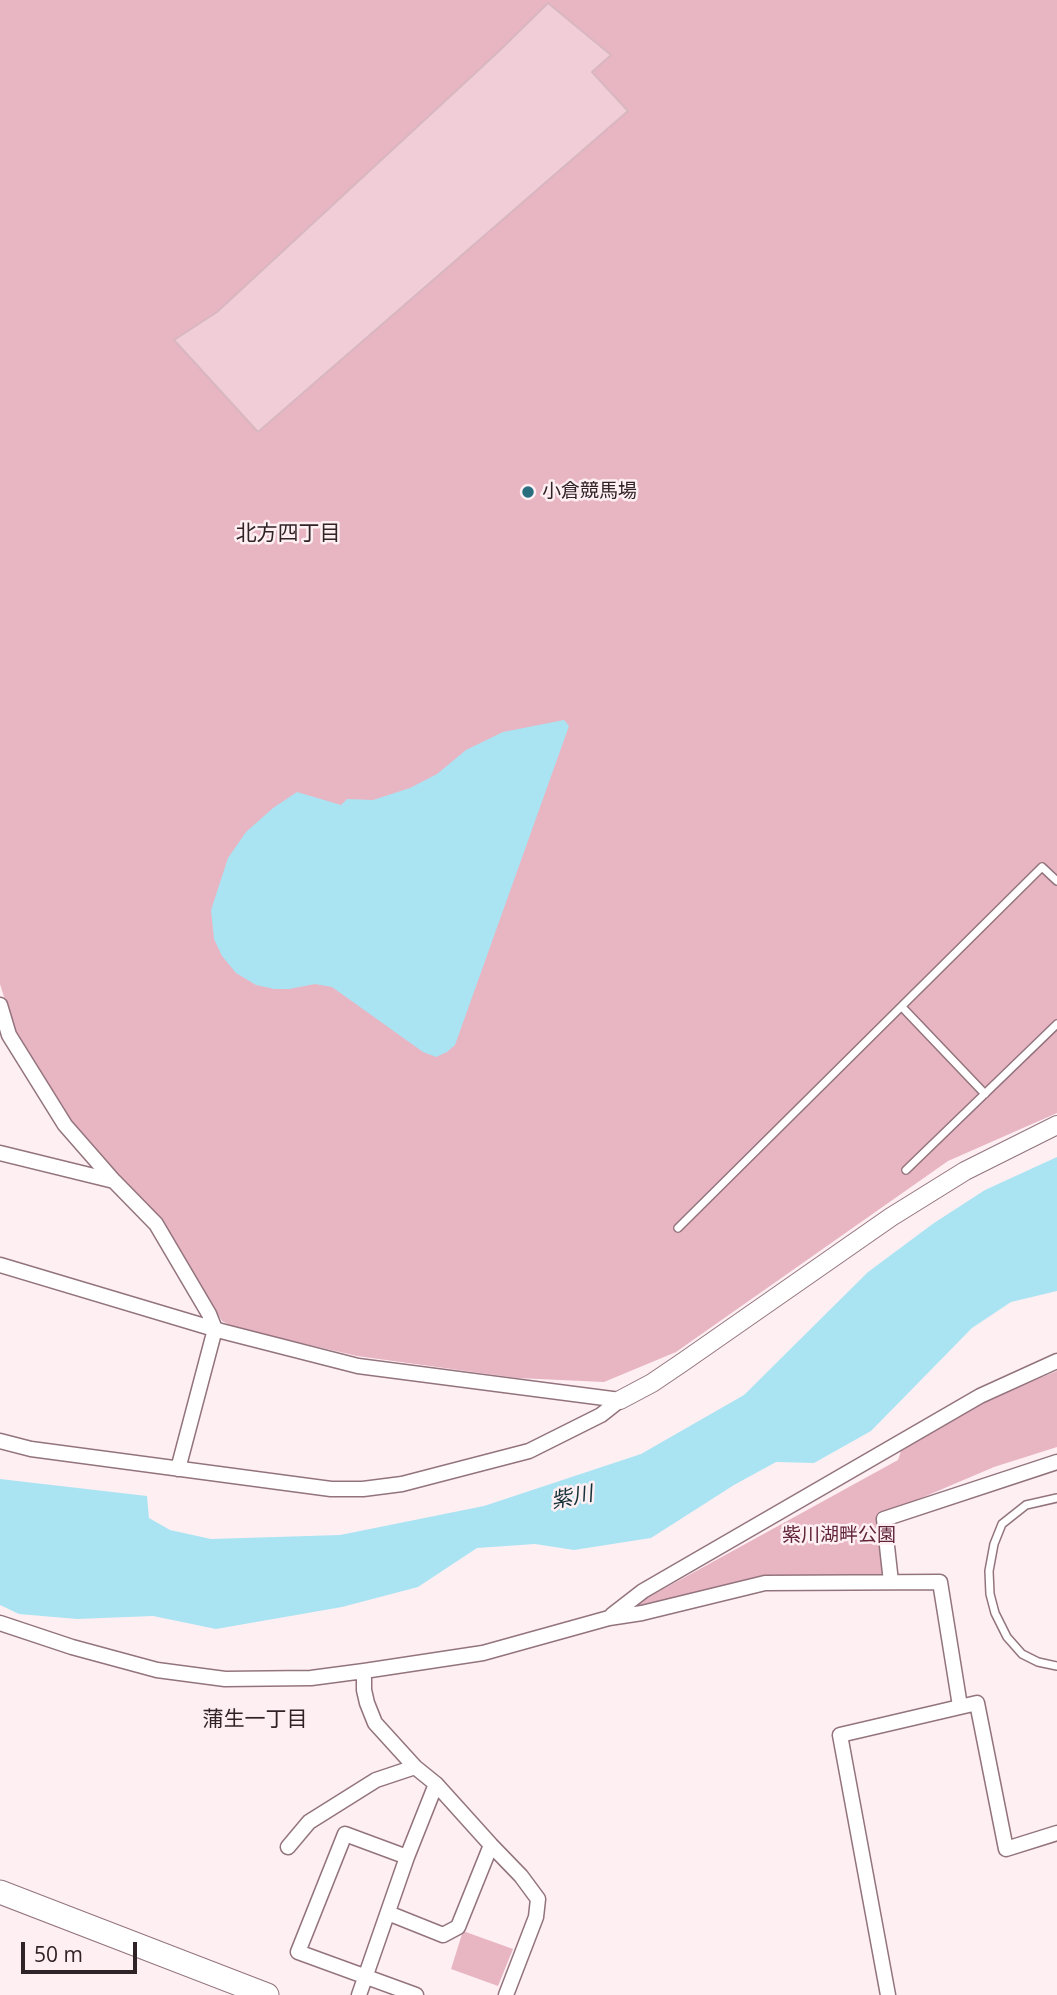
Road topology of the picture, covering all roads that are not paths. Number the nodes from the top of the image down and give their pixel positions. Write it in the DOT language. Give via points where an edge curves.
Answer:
graph roads {
  1 [pos="1057,881"];
  2 [pos="0,1005"];
  3 [pos="902,1007"];
  4 [pos="1057,1024"];
  5 [pos="985,1094"];
  6 [pos="1057,1125"];
  7 [pos="0,1153"];
  8 [pos="906,1170"];
  9 [pos="114,1181"];
  10 [pos="678,1228"];
  11 [pos="0,1265"];
  12 [pos="215,1329"];
  13 [pos="1057,1361"];
  14 [pos="620,1400"];
  15 [pos="0,1441"];
  16 [pos="1057,1462"];
  17 [pos="178,1469"];
  18 [pos="1057,1498"];
  19 [pos="891,1582"];
  20 [pos="609,1618"];
  21 [pos="0,1623"];
  22 [pos="1057,1666"];
  23 [pos="364,1671"];
  24 [pos="960,1706"];
  25 [pos="415,1767"];
  26 [pos="436,1784"];
  27 [pos="1057,1833"];
  28 [pos="491,1845"];
  29 [pos="288,1847"];
  30 [pos="407,1857"];
  31 [pos="0,1892"];
  32 [pos="388,1913"];
  33 [pos="366,1977"];
  34 [pos="267,1995"];
  35 [pos="359,1995"];
  36 [pos="416,1995"];
  37 [pos="506,1995"];
  38 [pos="888,1995"];
  1 -- 3 [label="lane" via="1042,867"];
  2 -- 9 [label="street" via="9,1035 43,1092"];
  3 -- 5 [label="lane"];
  3 -- 10 [label="lane"];
  4 -- 5 [label="lane"];
  5 -- 8 [label="lane"];
  6 -- 14 [label="street" via="964,1171 901,1210 683,1362"];
  7 -- 9 [label="street"];
  9 -- 12 [label="street" via="156,1224"];
  11 -- 12 [label="street"];
  12 -- 14 [label="street" via="358,1366"];
  12 -- 17 [label="street"];
  13 -- 20 [label="street" via="968,1403 643,1591"];
  14 -- 17 [label="street" via="601,1415 529,1451 401,1484 331,1489"];
  15 -- 17 [label="street"];
  16 -- 19 [label="street" via="884,1519"];
  18 -- 22 [label="lane" via="1026,1505 1002,1524 989,1571 995,1613 1007,1637 1022,1654"];
  19 -- 20 [label="street" via="765,1583"];
  19 -- 24 [label="street" via="940,1582"];
  20 -- 23 [label="street" via="483,1653"];
  21 -- 23 [label="street" via="157,1670 225,1679 311,1678"];
  23 -- 25 [label="street" via="364,1690 375,1723"];
  24 -- 27 [label="street" via="977,1703 1006,1849"];
  24 -- 38 [label="street" via="840,1735"];
  25 -- 26 [label="street"];
  25 -- 29 [label="street" via="376,1780 309,1822"];
  26 -- 28 [label="street"];
  26 -- 30 [label="street"];
  28 -- 32 [label="street" via="458,1927 443,1935"];
  28 -- 37 [label="street" via="538,1899 536,1917"];
  30 -- 32 [label="street"];
  30 -- 33 [label="street" via="345,1835 298,1952"];
  31 -- 34 [label="main road"];
  32 -- 33 [label="street"];
  33 -- 35 [label="street"];
  33 -- 36 [label="street"];
}
